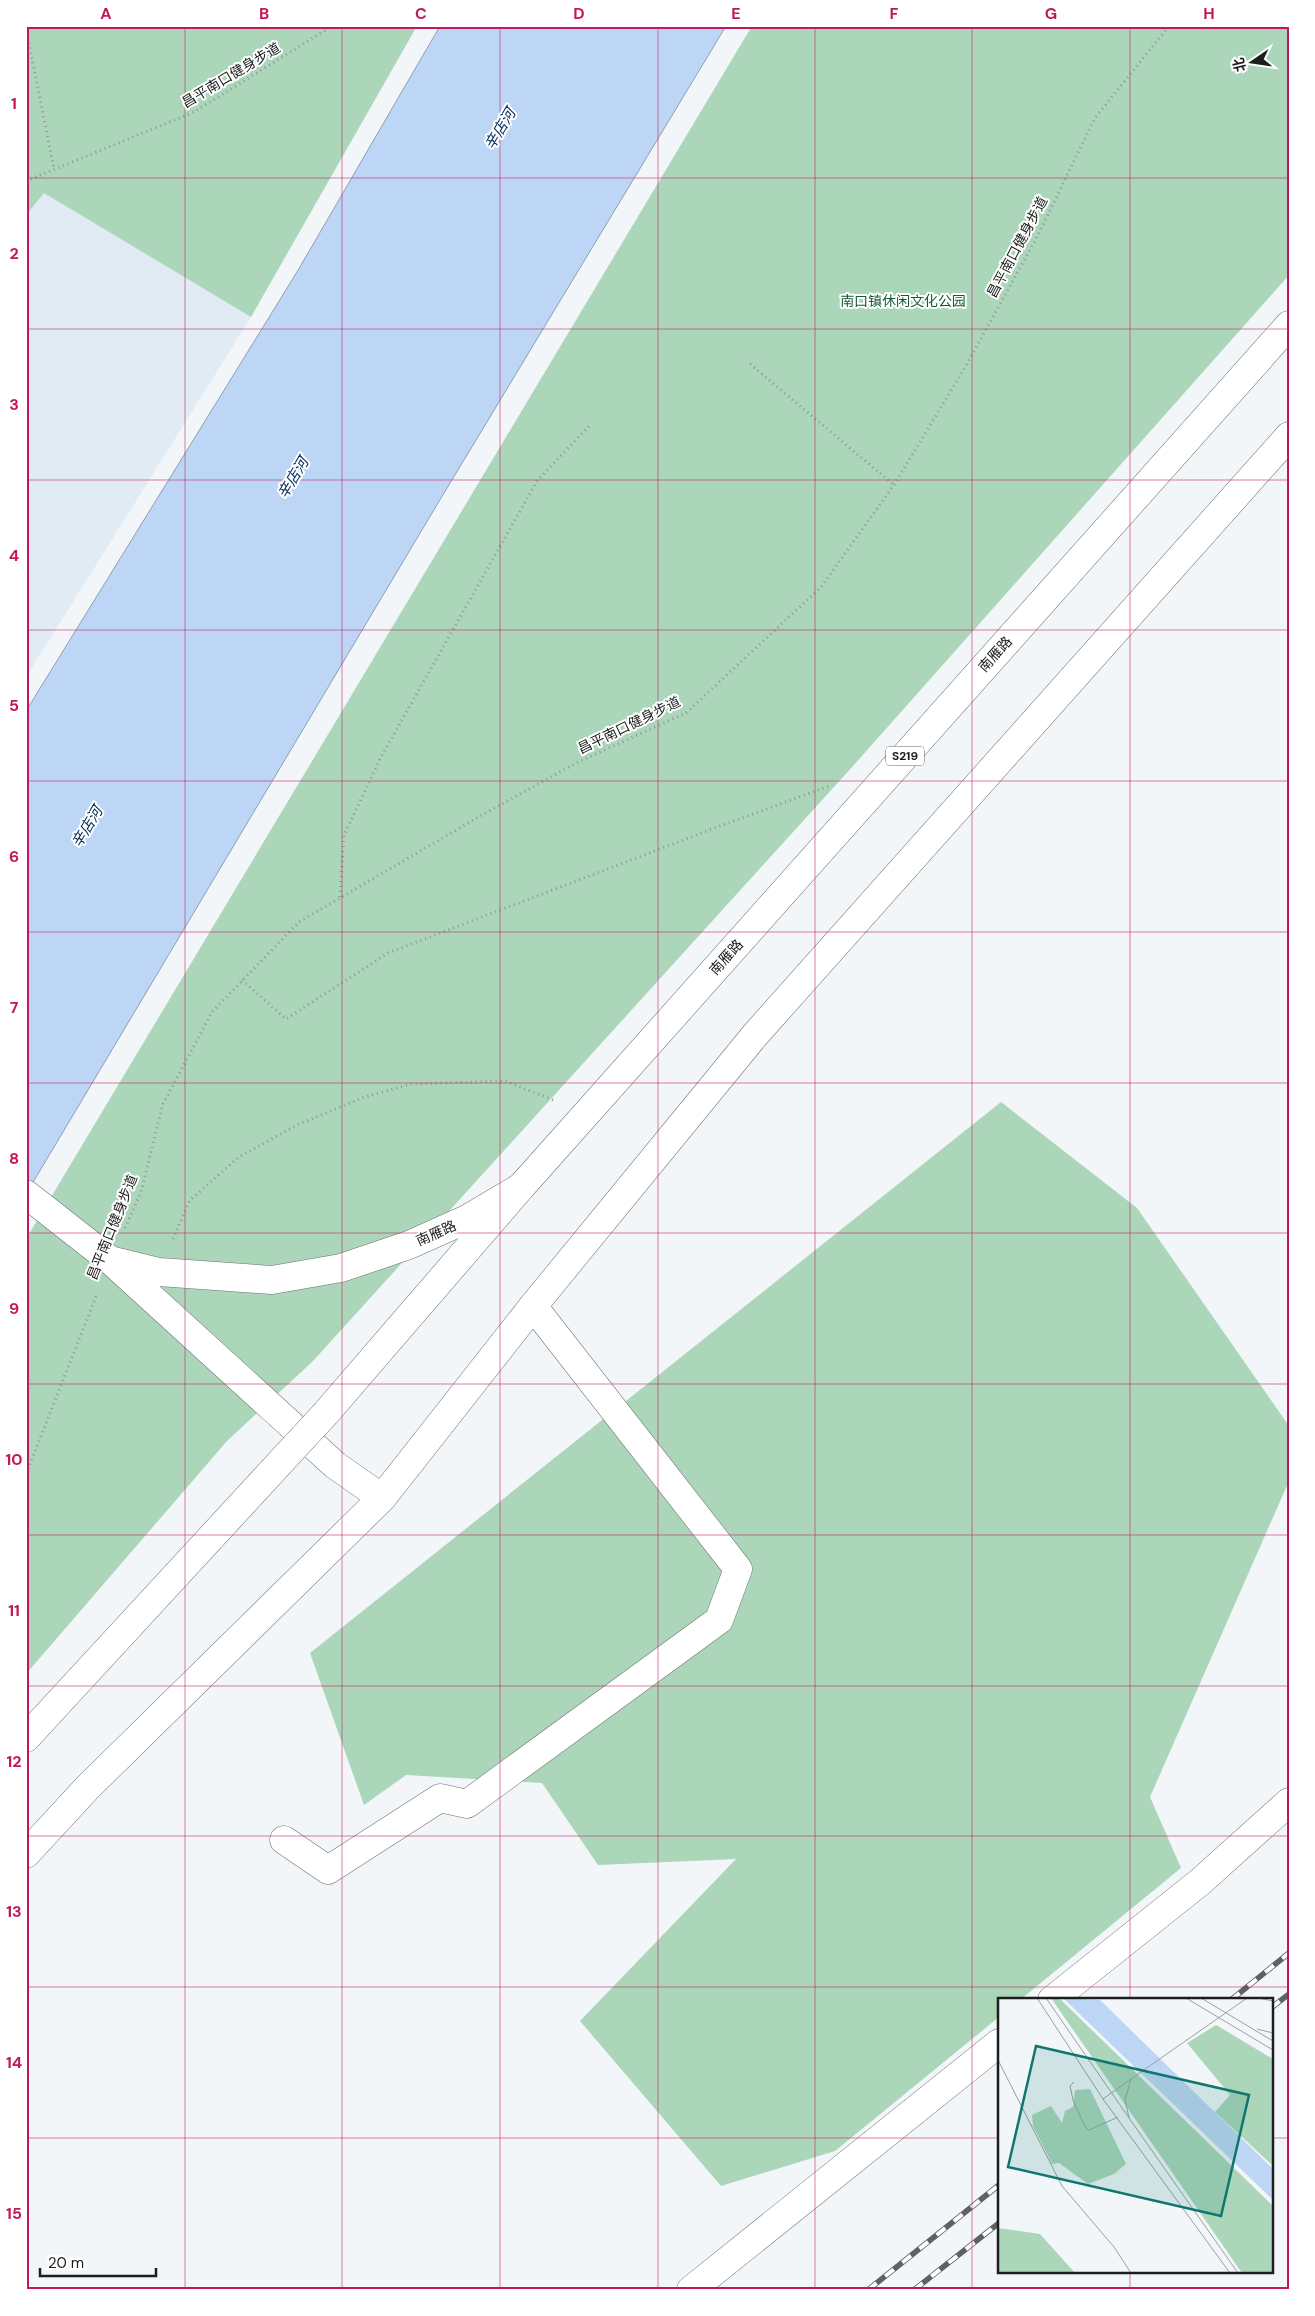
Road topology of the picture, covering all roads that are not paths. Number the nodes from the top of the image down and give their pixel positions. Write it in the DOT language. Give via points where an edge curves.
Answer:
graph roads {
  1 [pos="1289,325"];
  2 [pos="1289,436"];
  3 [pos="521,1187"];
  4 [pos="26,1194"];
  5 [pos="110,1260"];
  6 [pos="533,1306"];
  7 [pos="382,1498"];
  8 [pos="26,1738"];
  9 [pos="1289,1802"];
  10 [pos="284,1840"];
  11 [pos="26,1854"];
  12 [pos="1055,1998"];
  13 [pos="998,2044"];
  14 [pos="691,2290"];
  1 -- 3 [label="main road, 南雁路 / S219"];
  2 -- 6 [label="main road" via="755,1035"];
  3 -- 5 [label="main road, 南雁路" via="450,1227 341,1268 272,1280 159,1272"];
  3 -- 8 [label="main road, bridge" via="326,1413"];
  4 -- 5 [label="main road, 南雁路"];
  5 -- 7 [label="main road" via="335,1465"];
  6 -- 7 [label="main road"];
  6 -- 10 [label="main road" via="738,1569 719,1620 467,1804 440,1798 328,1870"];
  7 -- 11 [label="main road" via="88,1788"];
  9 -- 12 [label="main road" via="1200,1882"];
  13 -- 14 [label="main road"];
}
